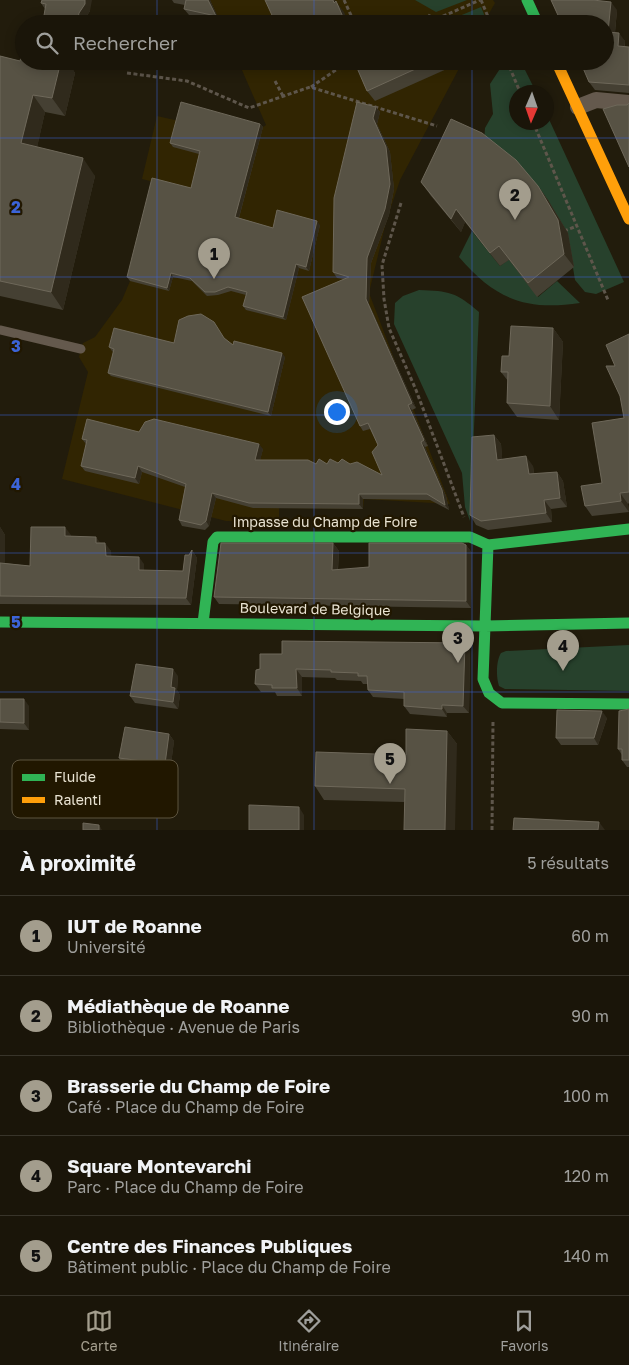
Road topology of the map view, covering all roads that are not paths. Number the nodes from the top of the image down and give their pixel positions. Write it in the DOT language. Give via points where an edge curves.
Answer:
graph roads {
  1 [pos="526,0"];
  2 [pos="534,15"];
  3 [pos="560,70"];
  4 [pos="629,103"];
  5 [pos="578,107"];
  6 [pos="629,219"];
  7 [pos="0,330"];
  8 [pos="81,349"];
  9 [pos="629,529"];
  10 [pos="488,545"];
  11 [pos="0,622"];
  12 [pos="203,623"];
  13 [pos="629,623"];
  14 [pos="485,626"];
  15 [pos="629,704"];
  1 -- 2 [label="main road"];
  3 -- 5 [label="main road"];
  4 -- 5 [label="street" via="596,100"];
  5 -- 6 [label="main road"];
  7 -- 8 [label="lane"];
  9 -- 10 [label="main road"];
  10 -- 12 [label="main road, Impasse du Champ de Foire" via="470,537 217,536 212,542"];
  10 -- 14 [label="main road"];
  11 -- 12 [label="main road, Boulevard de Belgique"];
  12 -- 14 [label="main road, Boulevard de Belgique"];
  13 -- 14 [label="main road, Boulevard de Belgique"];
  14 -- 15 [label="main road" via="483,679 492,698 502,703"];
}
